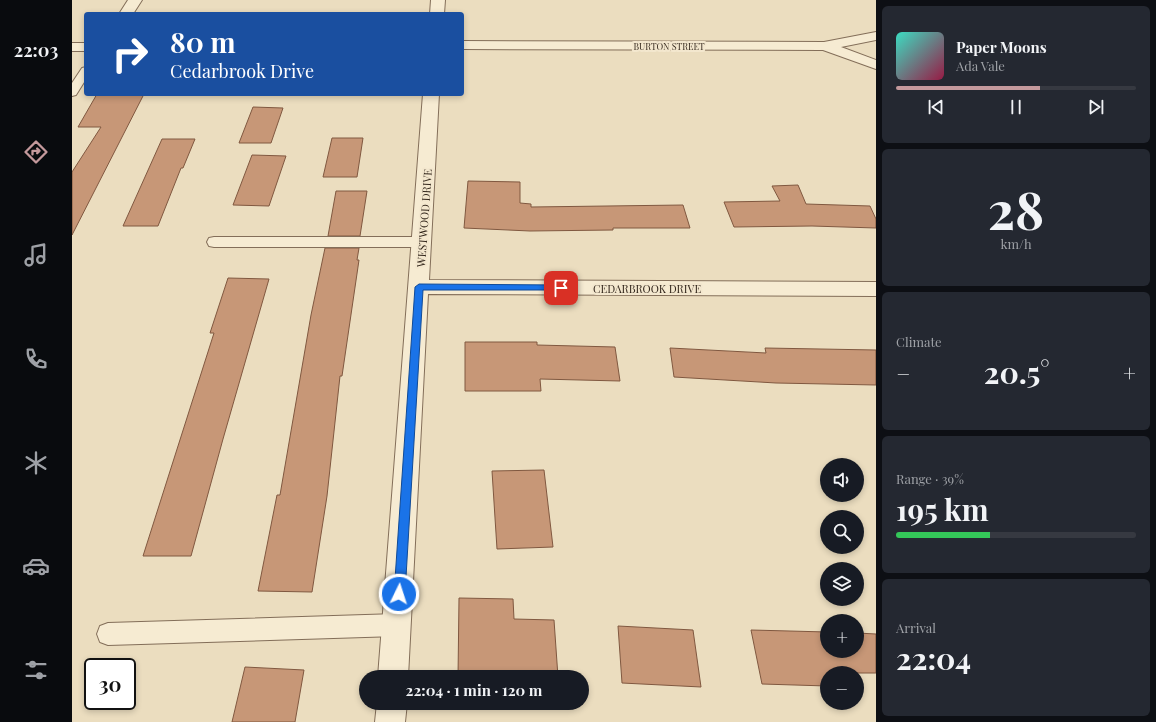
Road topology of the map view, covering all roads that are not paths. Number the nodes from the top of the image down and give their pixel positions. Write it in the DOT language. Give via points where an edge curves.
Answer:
graph roads {
  1 [pos="135,0"];
  2 [pos="438,0"];
  3 [pos="127,12"];
  4 [pos="437,12"];
  5 [pos="876,36"];
  6 [pos="464,45"];
  7 [pos="824,46"];
  8 [pos="72,47"];
  9 [pos="84,47"];
  10 [pos="876,65"];
  11 [pos="84,73"];
  12 [pos="72,92"];
  13 [pos="431,96"];
  14 [pos="214,242"];
  15 [pos="422,242"];
  16 [pos="419,287"];
  17 [pos="876,289"];
  18 [pos="397,625"];
  19 [pos="108,634"];
  20 [pos="394,670"];
  21 [pos="391,710"];
  22 [pos="390,722"];
  1 -- 3 [label="street"];
  2 -- 4 [label="street"];
  5 -- 7 [label="street, BURTON STREET"];
  6 -- 7 [label="street, BURTON STREET"];
  7 -- 10 [label="street"];
  8 -- 9 [label="street"];
  11 -- 12 [label="lane"];
  13 -- 15 [label="street, WESTWOOD DRIVE"];
  14 -- 15 [label="lane"];
  15 -- 16 [label="street, WESTWOOD DRIVE"];
  16 -- 17 [label="street, CEDARBROOK DRIVE"];
  16 -- 18 [label="street, WESTWOOD DRIVE"];
  18 -- 19 [label="lane"];
  18 -- 20 [label="street, WESTWOOD DRIVE"];
  21 -- 22 [label="street"];
}
